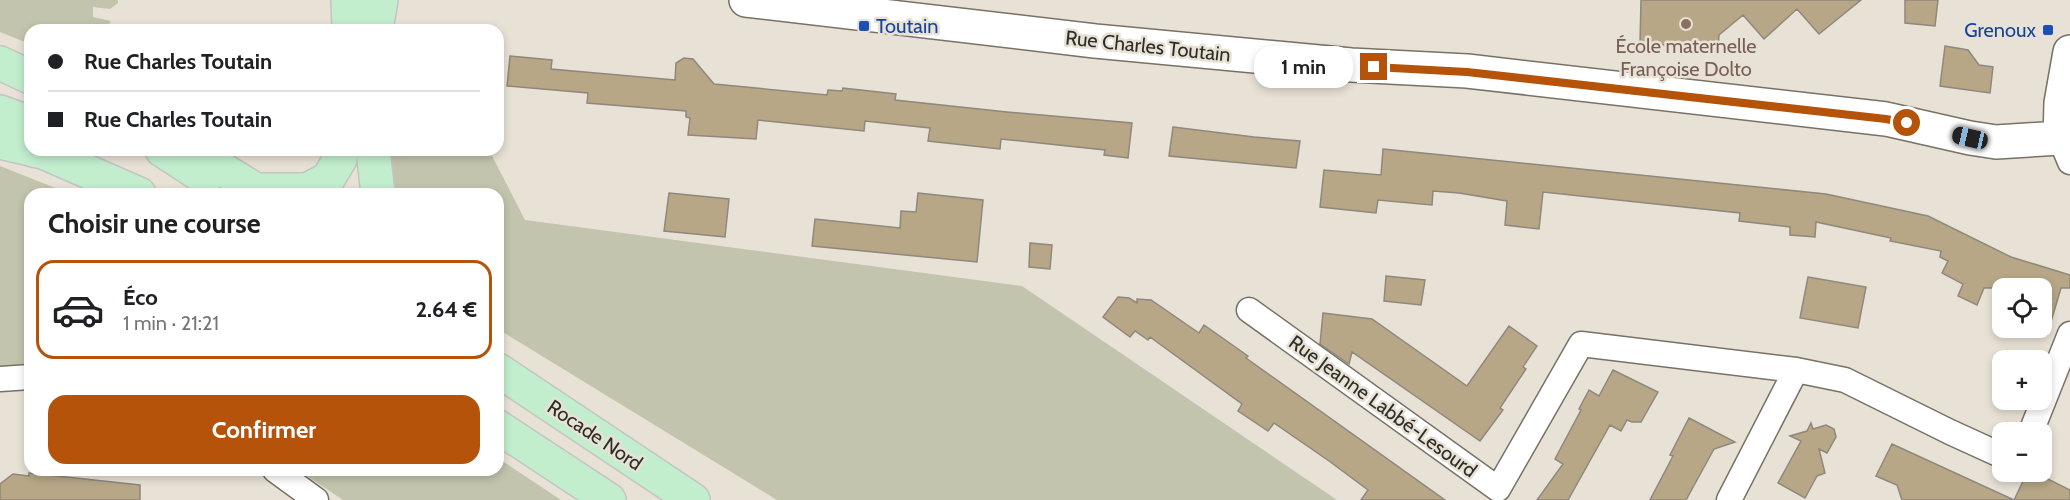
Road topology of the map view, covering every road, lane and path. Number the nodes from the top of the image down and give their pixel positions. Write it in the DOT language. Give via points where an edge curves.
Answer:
graph roads {
  1 [pos="348,0"];
  2 [pos="381,0"];
  3 [pos="746,0"];
  4 [pos="349,24"];
  5 [pos="377,24"];
  6 [pos="2070,52"];
  7 [pos="0,63"];
  8 [pos="24,74"];
  9 [pos="0,112"];
  10 [pos="24,121"];
  11 [pos="0,142"];
  12 [pos="2067,146"];
  13 [pos="24,148"];
  14 [pos="50,156"];
  15 [pos="82,156"];
  16 [pos="171,156"];
  17 [pos="201,156"];
  18 [pos="340,156"];
  19 [pos="374,156"];
  20 [pos="126,188"];
  21 [pos="131,188"];
  22 [pos="220,188"];
  23 [pos="253,188"];
  24 [pos="311,188"];
  25 [pos="377,188"];
  26 [pos="1249,310"];
  27 [pos="2070,334"];
  28 [pos="2065,360"];
  29 [pos="1796,370"];
  30 [pos="504,374"];
  31 [pos="24,377"];
  32 [pos="0,379"];
  33 [pos="2036,422"];
  34 [pos="504,431"];
  35 [pos="1992,451"];
  36 [pos="283,476"];
  37 [pos="316,500"];
  38 [pos="609,500"];
  39 [pos="693,500"];
  40 [pos="1729,500"];
  1 -- 4 [label="main road"];
  2 -- 5 [label="main road"];
  3 -- 12 [label="street, Rue Charles Toutain" via="1095,41 1467,72 1874,117 1996,142"];
  6 -- 12 [label="street" via="2061,103"];
  7 -- 8 [label="main road"];
  9 -- 10 [label="main road"];
  11 -- 13 [label="main road"];
  14 -- 20 [label="main road"];
  15 -- 21 [label="main road"];
  16 -- 22 [label="main road"];
  17 -- 23 [label="main road"];
  18 -- 24 [label="main road" via="328,179"];
  19 -- 25 [label="main road"];
  26 -- 29 [label="street, Rue Jeanne Labbé-Lesourd" via="1498,489 1581,344"];
  27 -- 28 [label="street"];
  28 -- 33 [label="street"];
  29 -- 35 [label="street" via="1845,380"];
  29 -- 40 [label="street"];
  30 -- 39 [label="main road, Rocade Nord"];
  31 -- 32 [label="street"];
  34 -- 38 [label="main road"];
  36 -- 37 [label="street"];
}
